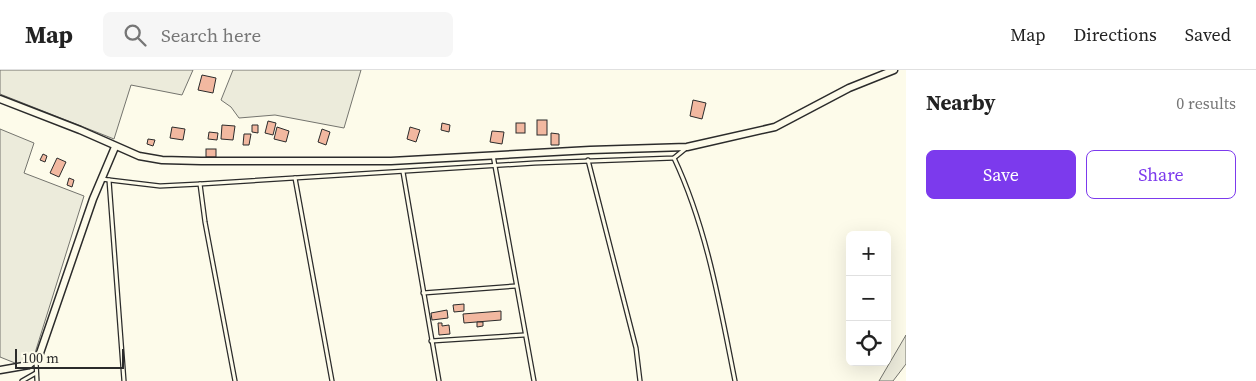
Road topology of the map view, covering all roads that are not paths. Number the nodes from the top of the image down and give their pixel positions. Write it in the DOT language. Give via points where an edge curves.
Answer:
graph roads {
  1 [pos="894,70"];
  2 [pos="0,99"];
  3 [pos="115,147"];
  4 [pos="687,147"];
  5 [pos="493,155"];
  6 [pos="674,158"];
  7 [pos="588,160"];
  8 [pos="495,166"];
  9 [pos="402,172"];
  10 [pos="295,178"];
  11 [pos="100,179"];
  12 [pos="109,180"];
  13 [pos="200,184"];
  14 [pos="516,286"];
  15 [pos="423,293"];
  16 [pos="524,335"];
  17 [pos="430,341"];
  18 [pos="36,360"];
  19 [pos="0,370"];
  20 [pos="36,373"];
  21 [pos="22,381"];
  22 [pos="36,381"];
  23 [pos="124,381"];
  24 [pos="235,381"];
  25 [pos="332,381"];
  26 [pos="439,381"];
  27 [pos="534,381"];
  28 [pos="640,381"];
  29 [pos="735,381"];
  1 -- 4 [label="street" via="849,88 775,127"];
  2 -- 3 [label="street"];
  3 -- 5 [label="street" via="162,160 201,161 390,161"];
  3 -- 11 [label="street"];
  4 -- 5 [label="street"];
  4 -- 6 [label="lane"];
  5 -- 8 [label="lane"];
  6 -- 7 [label="lane"];
  6 -- 29 [label="lane" via="704,242"];
  7 -- 8 [label="lane"];
  7 -- 28 [label="lane" via="631,330"];
  8 -- 9 [label="lane"];
  8 -- 14 [label="lane"];
  9 -- 10 [label="lane"];
  9 -- 15 [label="lane"];
  10 -- 13 [label="lane"];
  10 -- 25 [label="lane"];
  11 -- 12 [label="lane"];
  11 -- 18 [label="street"];
  12 -- 13 [label="lane" via="160,186"];
  12 -- 23 [label="lane"];
  13 -- 24 [label="lane"];
  14 -- 15 [label="lane"];
  14 -- 16 [label="lane"];
  15 -- 17 [label="lane"];
  16 -- 17 [label="lane"];
  16 -- 27 [label="lane"];
  17 -- 26 [label="lane"];
  18 -- 19 [label="street" via="19,368"];
  18 -- 20 [label="lane"];
  20 -- 21 [label="lane"];
  20 -- 22 [label="lane"];
}
